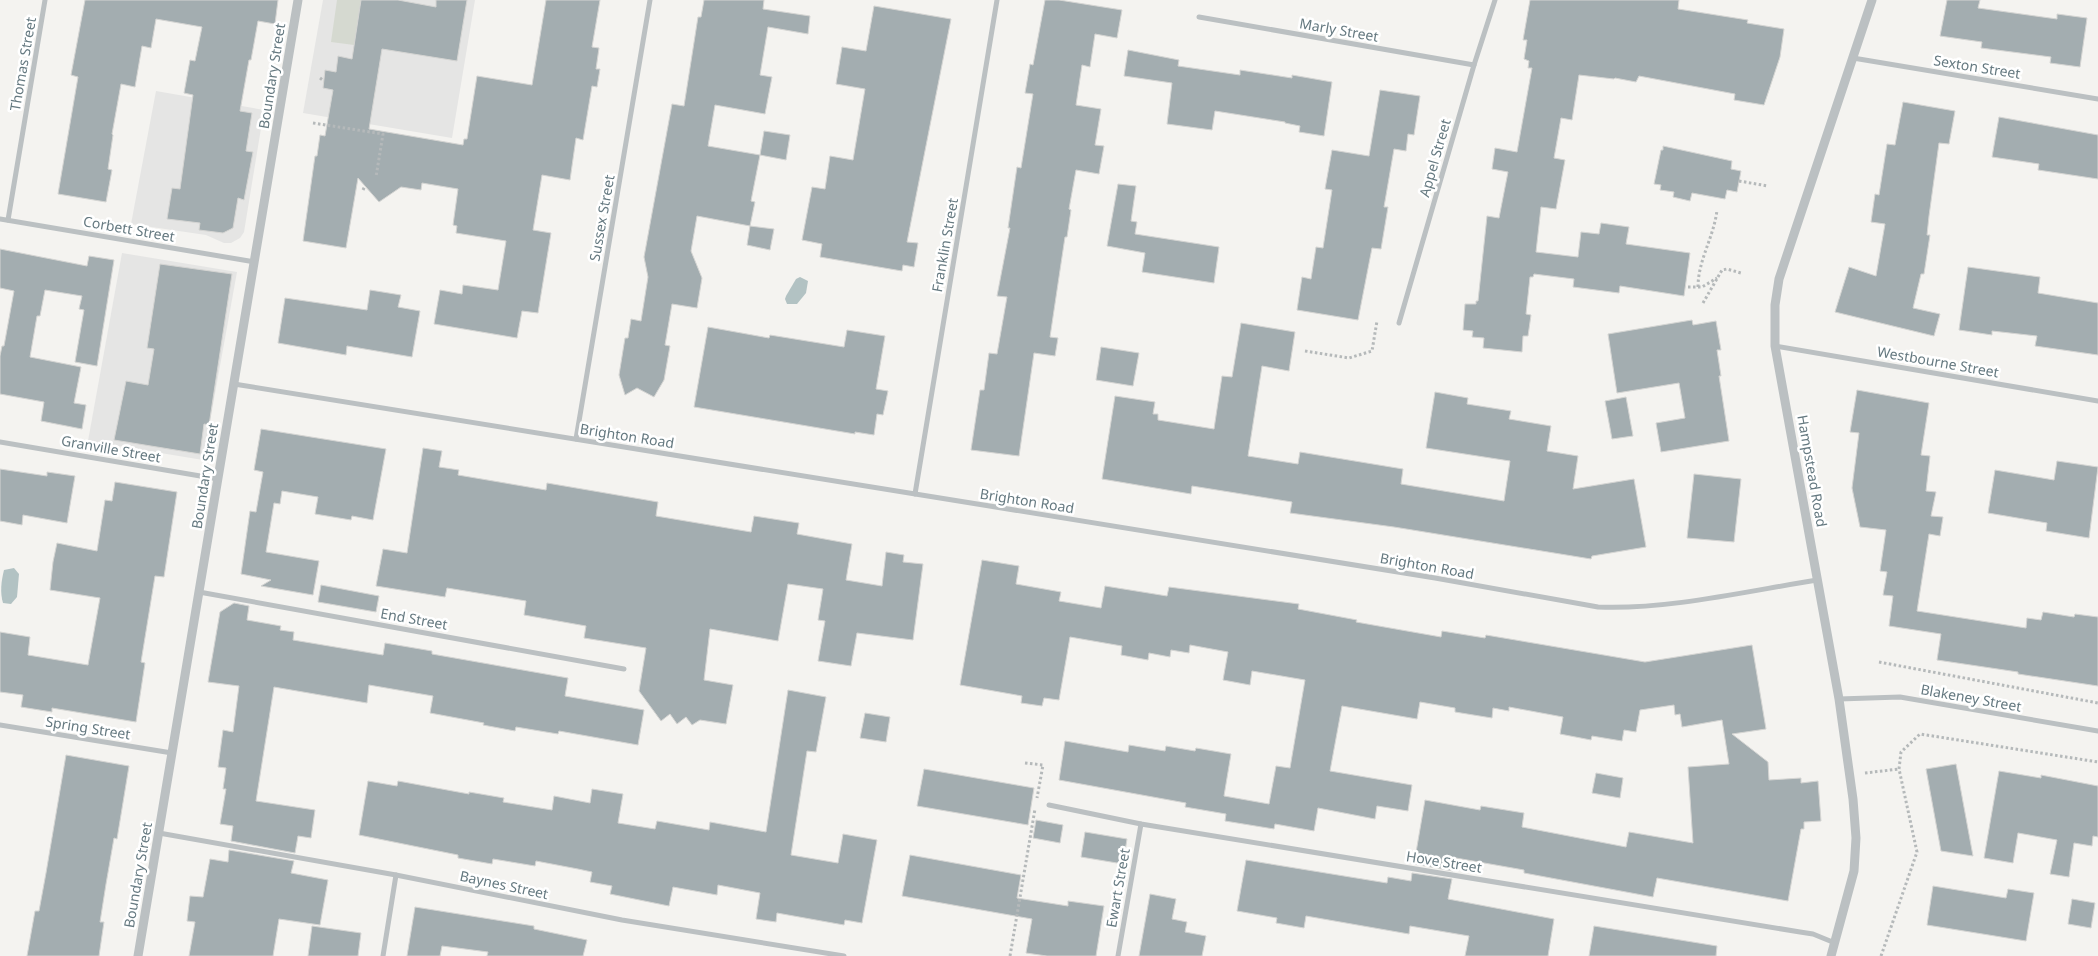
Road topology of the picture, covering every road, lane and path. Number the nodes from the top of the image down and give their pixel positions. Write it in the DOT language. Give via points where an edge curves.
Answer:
graph roads {
  1 [pos="45,0"];
  2 [pos="298,0"];
  3 [pos="650,0"];
  4 [pos="997,0"];
  5 [pos="1495,0"];
  6 [pos="1872,0"];
  7 [pos="1199,17"];
  8 [pos="1853,58"];
  9 [pos="1474,65"];
  10 [pos="2098,99"];
  11 [pos="313,123"];
  12 [pos="376,177"];
  13 [pos="1739,181"];
  14 [pos="1768,186"];
  15 [pos="1717,210"];
  16 [pos="0,219"];
  17 [pos="8,220"];
  18 [pos="255,262"];
  19 [pos="1741,273"];
  20 [pos="1719,276"];
  21 [pos="1688,286"];
  22 [pos="1698,287"];
  23 [pos="1703,303"];
  24 [pos="1377,321"];
  25 [pos="1399,323"];
  26 [pos="1775,346"];
  27 [pos="1305,351"];
  28 [pos="234,384"];
  29 [pos="2098,401"];
  30 [pos="576,439"];
  31 [pos="0,442"];
  32 [pos="218,479"];
  33 [pos="915,494"];
  34 [pos="1817,580"];
  35 [pos="199,592"];
  36 [pos="1879,662"];
  37 [pos="624,670"];
  38 [pos="1839,699"];
  39 [pos="2098,703"];
  40 [pos="0,725"];
  41 [pos="2098,731"];
  42 [pos="173,753"];
  43 [pos="2098,762"];
  44 [pos="1025,763"];
  45 [pos="1899,769"];
  46 [pos="1850,774"];
  47 [pos="1049,805"];
  48 [pos="1141,824"];
  49 [pos="159,833"];
  50 [pos="396,875"];
  51 [pos="1835,943"];
  52 [pos="802,949"];
  53 [pos="138,956"];
  54 [pos="382,956"];
  55 [pos="800,956"];
  56 [pos="844,956"];
  57 [pos="1010,956"];
  58 [pos="1118,956"];
  59 [pos="1831,956"];
  60 [pos="1881,956"];
  1 -- 17 [label="street, Thomas Street"];
  2 -- 18 [label="street, Boundary Street"];
  3 -- 30 [label="street, Sussex Street"];
  4 -- 33 [label="street, Franklin Street"];
  5 -- 9 [label="street, Appel Street"];
  6 -- 8 [label="street, Hampstead Road"];
  7 -- 9 [label="street, Marly Street"];
  8 -- 10 [label="street, Sexton Street"];
  8 -- 26 [label="street, Hampstead Road" via="1779,279"];
  9 -- 25 [label="street, Appel Street"];
  11 -- 12 [label="path" via="383,134"];
  13 -- 14 [label="path"];
  15 -- 22 [label="path" via="1715,227 1698,272"];
  16 -- 17 [label="street, Corbett Street"];
  17 -- 18 [label="street, Corbett Street"];
  18 -- 28 [label="street, Boundary Street"];
  19 -- 20 [label="path" via="1726,269"];
  20 -- 22 [label="path"];
  20 -- 23 [label="path"];
  21 -- 22 [label="path"];
  24 -- 27 [label="path" via="1372,351 1349,358"];
  26 -- 29 [label="street, Westbourne Street"];
  26 -- 34 [label="street, Hampstead Road"];
  28 -- 30 [label="street, Brighton Road"];
  28 -- 32 [label="street, Boundary Street"];
  30 -- 33 [label="street, Brighton Road"];
  31 -- 32 [label="street, Granville Street"];
  32 -- 35 [label="street, Boundary Street"];
  33 -- 34 [label="street, Brighton Road" via="1598,608 1682,601"];
  34 -- 38 [label="street, Hampstead Road"];
  35 -- 37 [label="street, End Street"];
  35 -- 42 [label="street, Boundary Street"];
  36 -- 39 [label="path"];
  38 -- 41 [label="street, Blakeney Street" via="1900,697"];
  38 -- 46 [label="street, Hampstead Road"];
  40 -- 42 [label="street, Spring Street"];
  42 -- 49 [label="street, Boundary Street"];
  43 -- 45 [label="path" via="1920,734 1901,752"];
  44 -- 57 [label="path" via="1042,766"];
  45 -- 46 [label="path"];
  45 -- 60 [label="path" via="1917,852"];
  46 -- 51 [label="street, Hampstead Road" via="1856,838 1854,871"];
  47 -- 48 [label="street, Hove Street"];
  48 -- 51 [label="street, Hove Street" via="1813,934"];
  48 -- 58 [label="street, Ewart Street"];
  49 -- 50 [label="street, Baynes Street"];
  49 -- 53 [label="street, Boundary Street"];
  50 -- 52 [label="street, Baynes Street" via="622,920"];
  50 -- 54 [label="street"];
  51 -- 59 [label="street, Hampstead Road"];
  52 -- 55 [label="street"];
  52 -- 56 [label="street, Baynes Street"];
}
